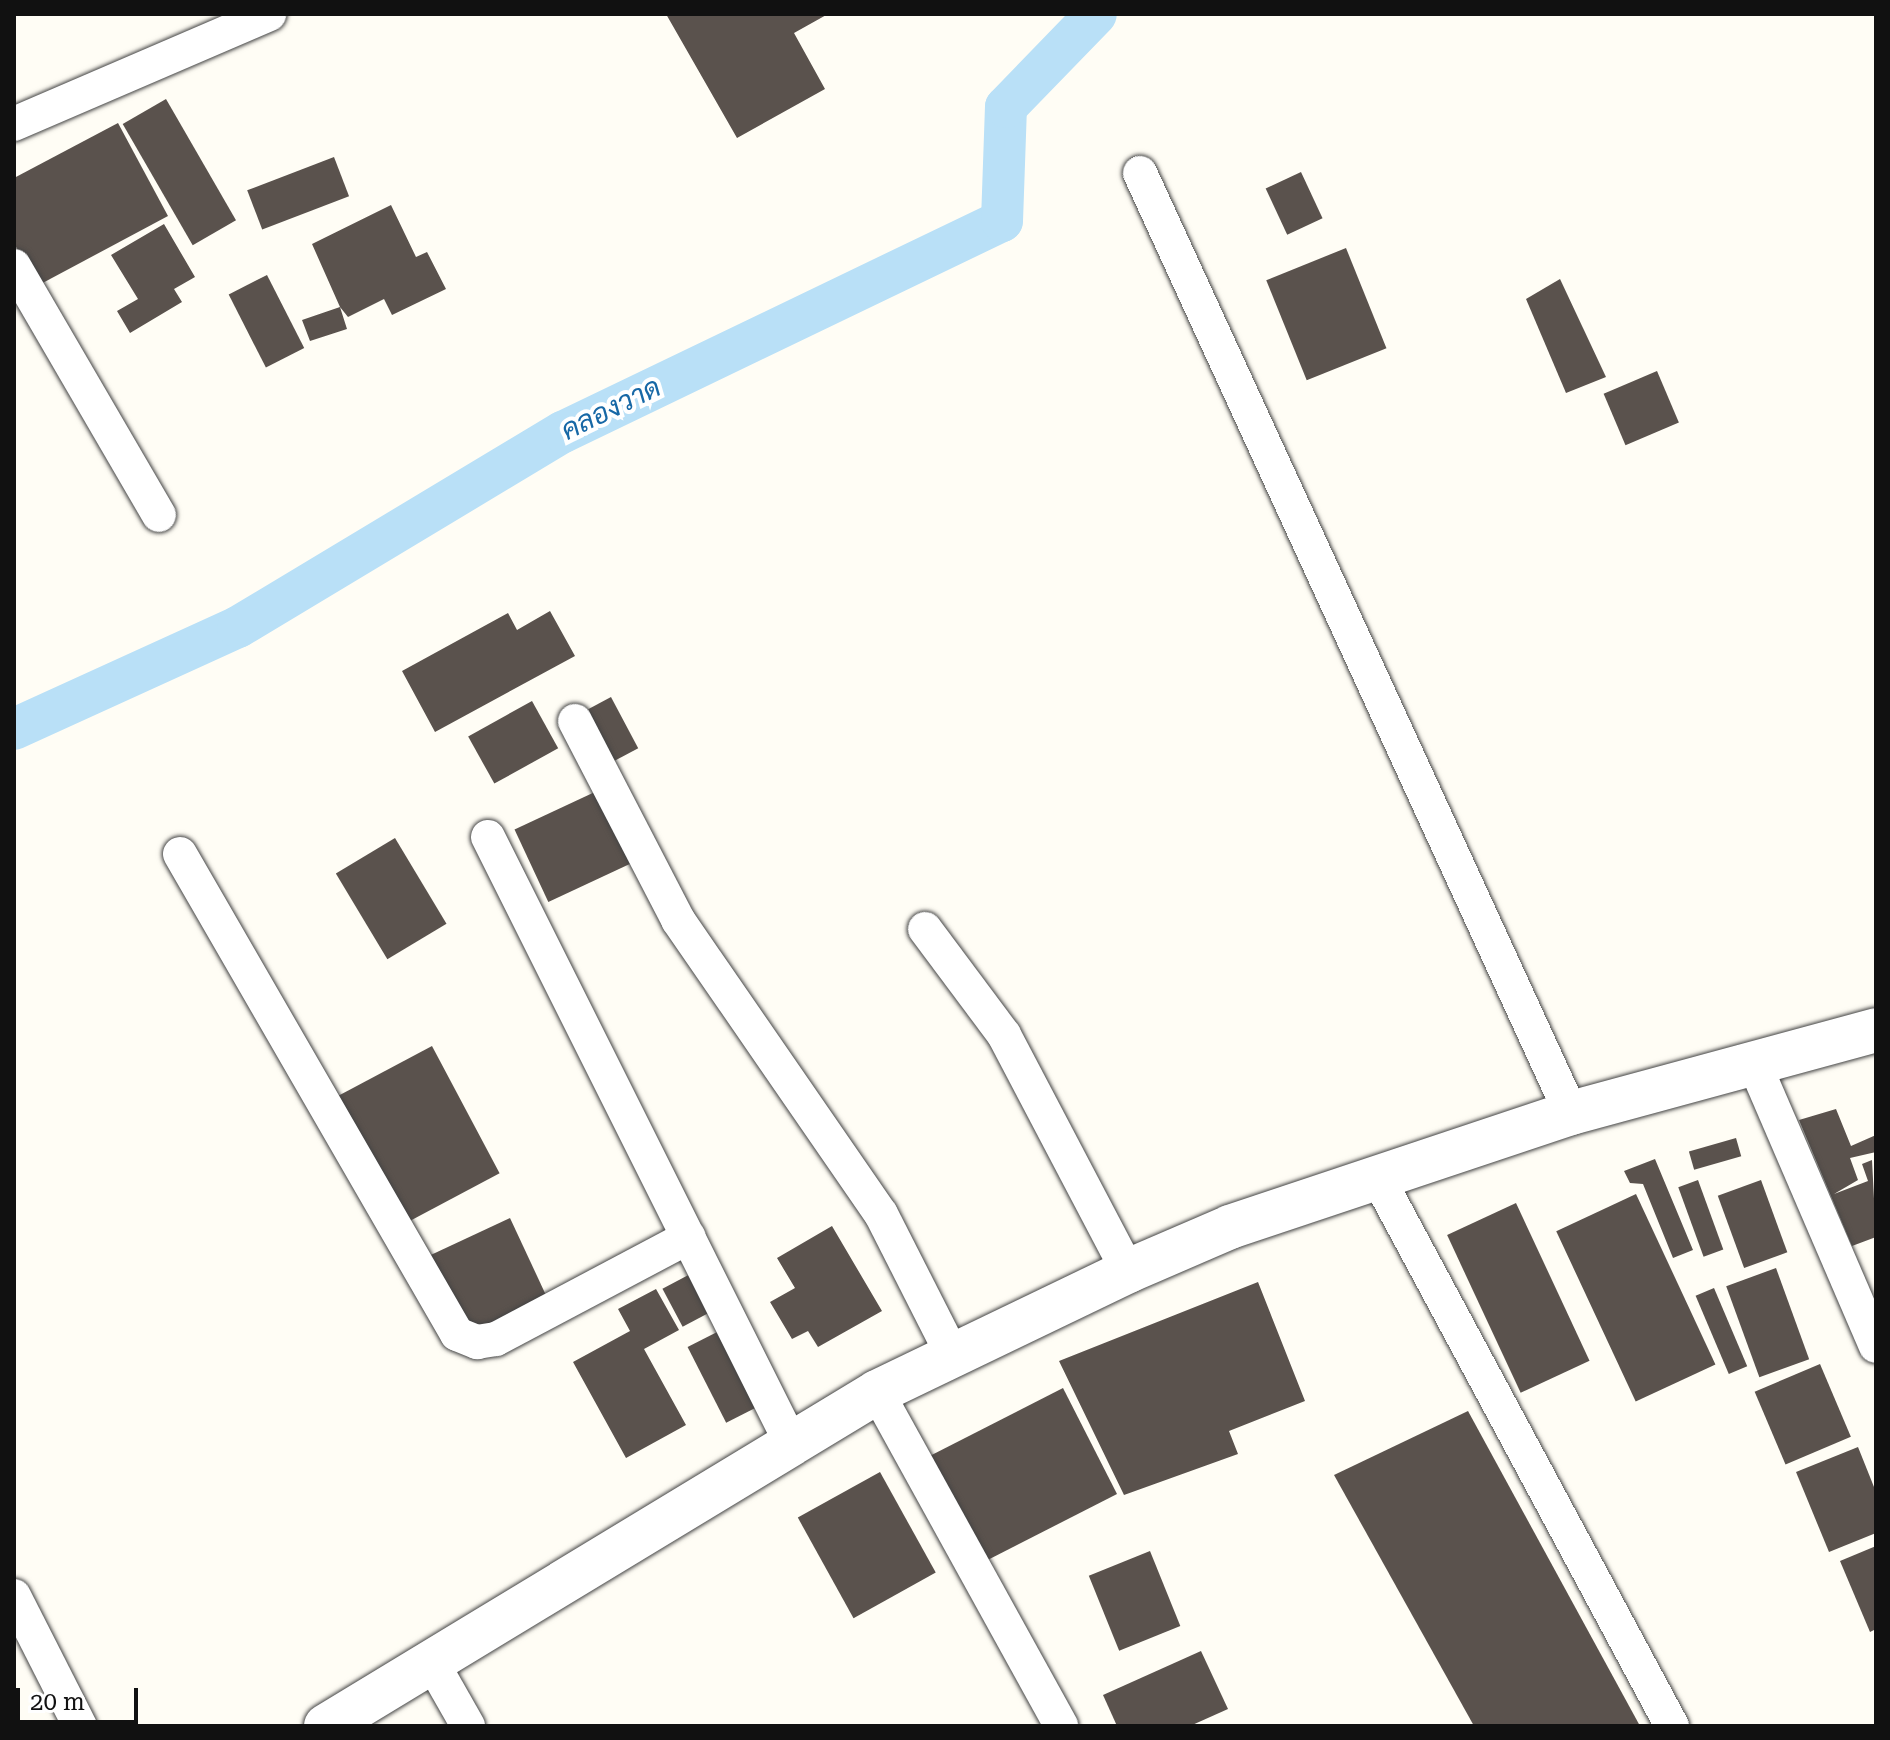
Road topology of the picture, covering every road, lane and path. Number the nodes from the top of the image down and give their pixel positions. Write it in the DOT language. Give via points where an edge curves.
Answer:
graph roads {
  1 [pos="269,14"];
  2 [pos="14,124"];
  3 [pos="1140,173"];
  4 [pos="14,266"];
  5 [pos="159,515"];
  6 [pos="575,721"];
  7 [pos="488,837"];
  8 [pos="180,854"];
  9 [pos="925,929"];
  10 [pos="1876,1030"];
  11 [pos="1754,1063"];
  12 [pos="1571,1113"];
  13 [pos="1378,1178"];
  14 [pos="689,1237"];
  15 [pos="1128,1271"];
  16 [pos="1876,1346"];
  17 [pos="953,1356"];
  18 [pos="877,1392"];
  19 [pos="792,1445"];
  20 [pos="14,1596"];
  21 [pos="430,1659"];
  22 [pos="80,1726"];
  23 [pos="326,1726"];
  24 [pos="468,1726"];
  25 [pos="1061,1726"];
  26 [pos="1672,1726"];
  1 -- 2 [label="street"];
  3 -- 12 [label="street"];
  4 -- 5 [label="street"];
  6 -- 17 [label="street" via="678,920 881,1214"];
  7 -- 14 [label="street"];
  8 -- 14 [label="street" via="457,1334 477,1342 496,1339"];
  9 -- 15 [label="street" via="1004,1035"];
  10 -- 11 [label="street"];
  11 -- 12 [label="street"];
  11 -- 16 [label="street"];
  12 -- 13 [label="street"];
  13 -- 15 [label="street" via="1230,1227"];
  13 -- 26 [label="street"];
  14 -- 19 [label="street"];
  15 -- 17 [label="street"];
  17 -- 18 [label="street"];
  18 -- 19 [label="street"];
  18 -- 25 [label="street"];
  19 -- 21 [label="street"];
  20 -- 22 [label="street"];
  21 -- 23 [label="street"];
  21 -- 24 [label="street"];
}
